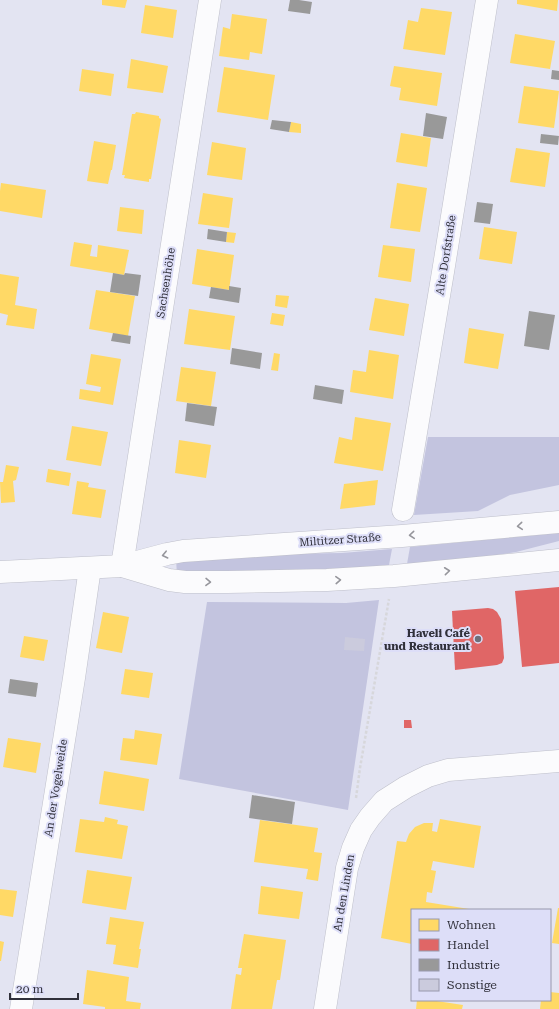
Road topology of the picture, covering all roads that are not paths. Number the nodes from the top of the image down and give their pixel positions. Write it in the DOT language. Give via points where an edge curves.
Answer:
graph roads {
  1 [pos="210,0"];
  2 [pos="487,0"];
  3 [pos="403,510"];
  4 [pos="559,522"];
  5 [pos="559,560"];
  6 [pos="122,566"];
  7 [pos="90,568"];
  8 [pos="0,572"];
  9 [pos="559,761"];
  10 [pos="21,1009"];
  11 [pos="325,1009"];
  1 -- 6 [label="street, Sachsenhöhe"];
  2 -- 3 [label="street, Alte Dorfstraße"];
  4 -- 6 [label="street, Miltitzer Straße, one-way" via="395,537 183,551"];
  6 -- 5 [label="street, Miltitzer Straße, one-way" via="169,580 227,582 394,576"];
  6 -- 7 [label="street, Miltitzer Straße"];
  7 -- 8 [label="street, Miltitzer Straße"];
  7 -- 10 [label="street, An der Vogelweide"];
  9 -- 11 [label="street, An den Linden" via="448,770 428,776 384,802 361,830 347,868"];
}
